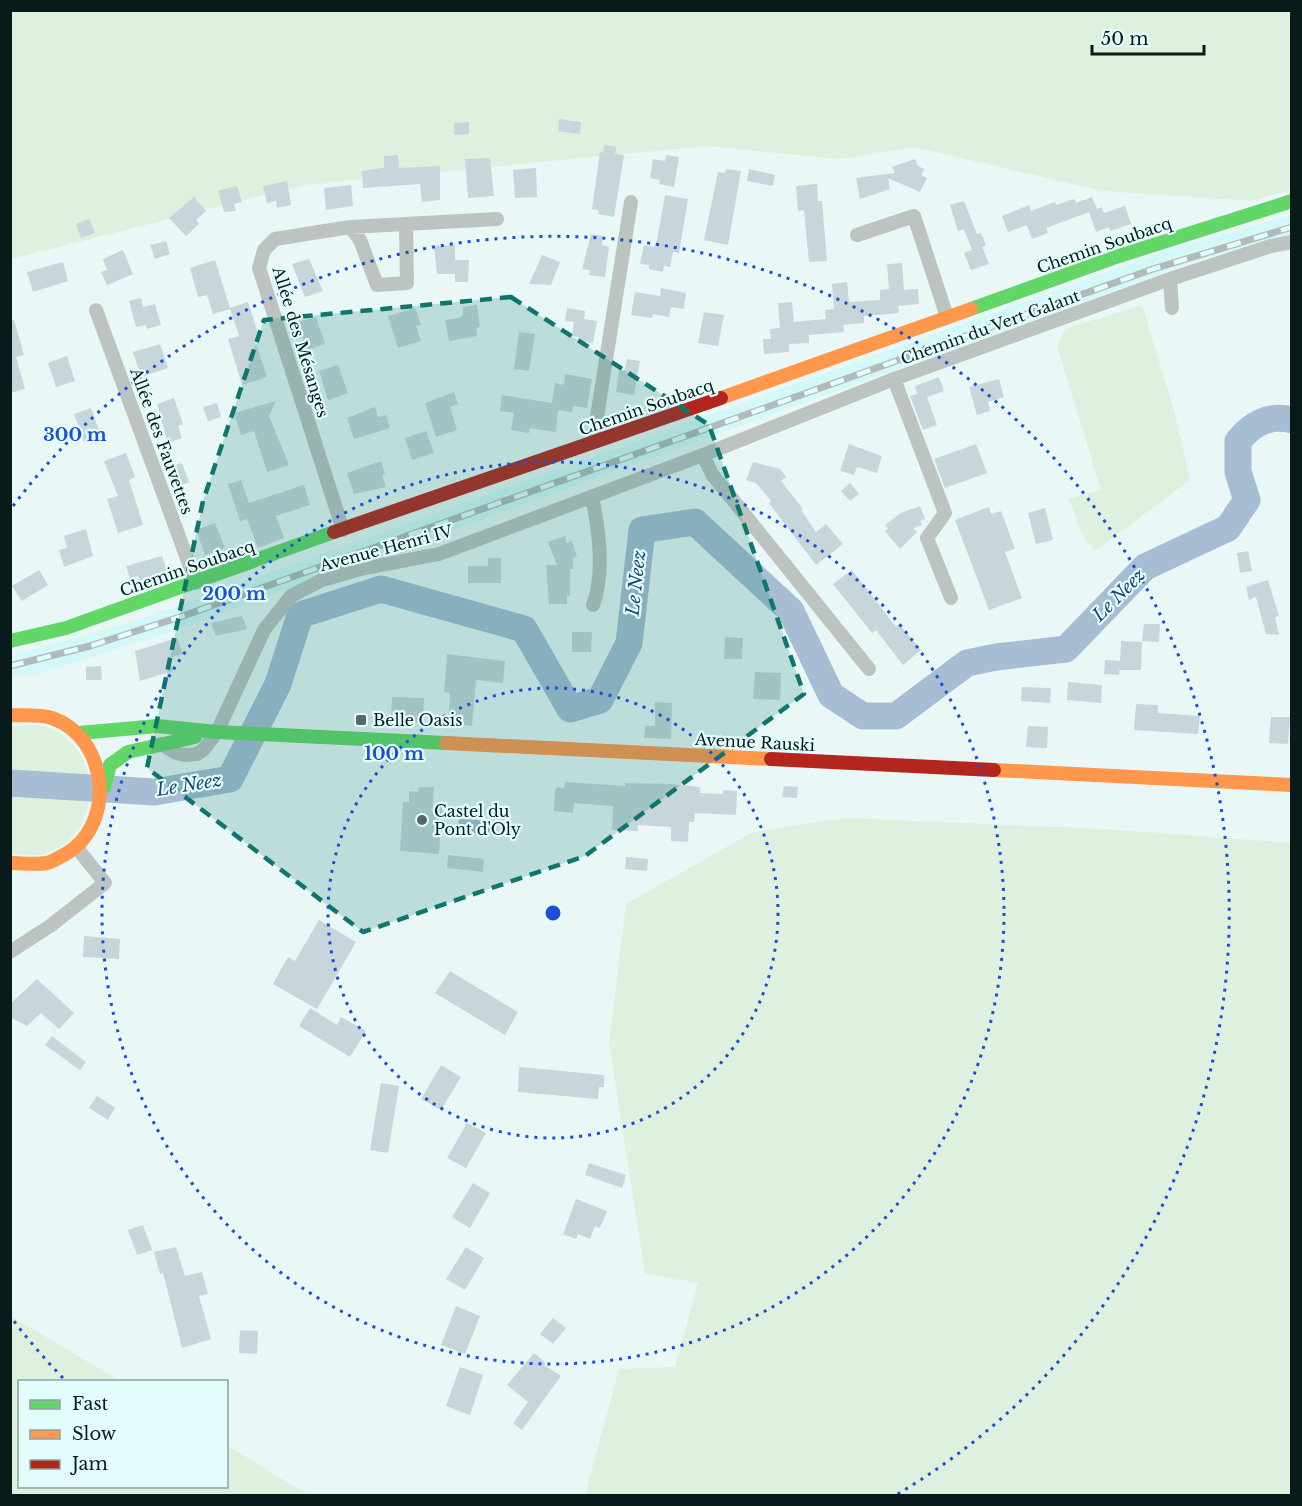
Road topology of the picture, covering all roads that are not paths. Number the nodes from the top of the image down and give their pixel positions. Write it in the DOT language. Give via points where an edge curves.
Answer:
graph roads {
  1 [pos="1292,201"];
  2 [pos="631,202"];
  3 [pos="497,219"];
  4 [pos="406,224"];
  5 [pos="350,227"];
  6 [pos="857,235"];
  7 [pos="1292,242"];
  8 [pos="1170,279"];
  9 [pos="1172,308"];
  10 [pos="96,310"];
  11 [pos="947,317"];
  12 [pos="894,379"];
  13 [pos="593,442"];
  14 [pos="703,455"];
  15 [pos="592,497"];
  16 [pos="343,530"];
  17 [pos="196,583"];
  18 [pos="951,598"];
  19 [pos="593,605"];
  20 [pos="10,641"];
  21 [pos="869,669"];
  22 [pos="10,715"];
  23 [pos="217,732"];
  24 [pos="85,739"];
  25 [pos="1292,785"];
  26 [pos="102,795"];
  27 [pos="77,848"];
  28 [pos="14,867"];
  29 [pos="10,952"];
  1 -- 11 [label="main road, Chemin Soubacq" via="1119,256"];
  2 -- 13 [label="street"];
  3 -- 4 [label="street, Allée des Mésanges"];
  4 -- 5 [label="street, Allée des Mésanges"];
  4 -- 5 [label="street" via="407,283 377,285 360,240"];
  5 -- 16 [label="street, Allée des Mésanges" via="275,239 264,250 259,268"];
  6 -- 11 [label="street" via="914,216"];
  7 -- 8 [label="street, Chemin du Vert Galant"];
  8 -- 9 [label="street"];
  8 -- 12 [label="street, Chemin du Vert Galant"];
  10 -- 17 [label="street, Allée des Fauvettes"];
  11 -- 13 [label="main road, Chemin Soubacq"];
  12 -- 14 [label="street, Chemin du Vert Galant"];
  12 -- 18 [label="street" via="945,513 927,538"];
  13 -- 16 [label="main road, Chemin Soubacq"];
  14 -- 15 [label="street, Avenue Henri IV"];
  14 -- 21 [label="street" via="712,474"];
  15 -- 19 [label="street" via="598,524 598,591"];
  15 -- 23 [label="street, Avenue Henri IV" via="439,554 322,580 291,596 264,630"];
  16 -- 17 [label="main road, Chemin Soubacq"];
  17 -- 20 [label="main road, Chemin Soubacq" via="66,628"];
  22 -- 24 [label="main road" via="50,718"];
  23 -- 24 [label="main road, Avenue Rauski" via="157,726"];
  23 -- 25 [label="main road, Avenue Rauski"];
  23 -- 26 [label="main road, Avenue Rauski" via="128,752 110,765"];
  24 -- 26 [label="main road" via="100,766"];
  26 -- 27 [label="main road" via="93,826"];
  27 -- 28 [label="main road" via="43,864"];
  27 -- 29 [label="street" via="105,883"];
}
